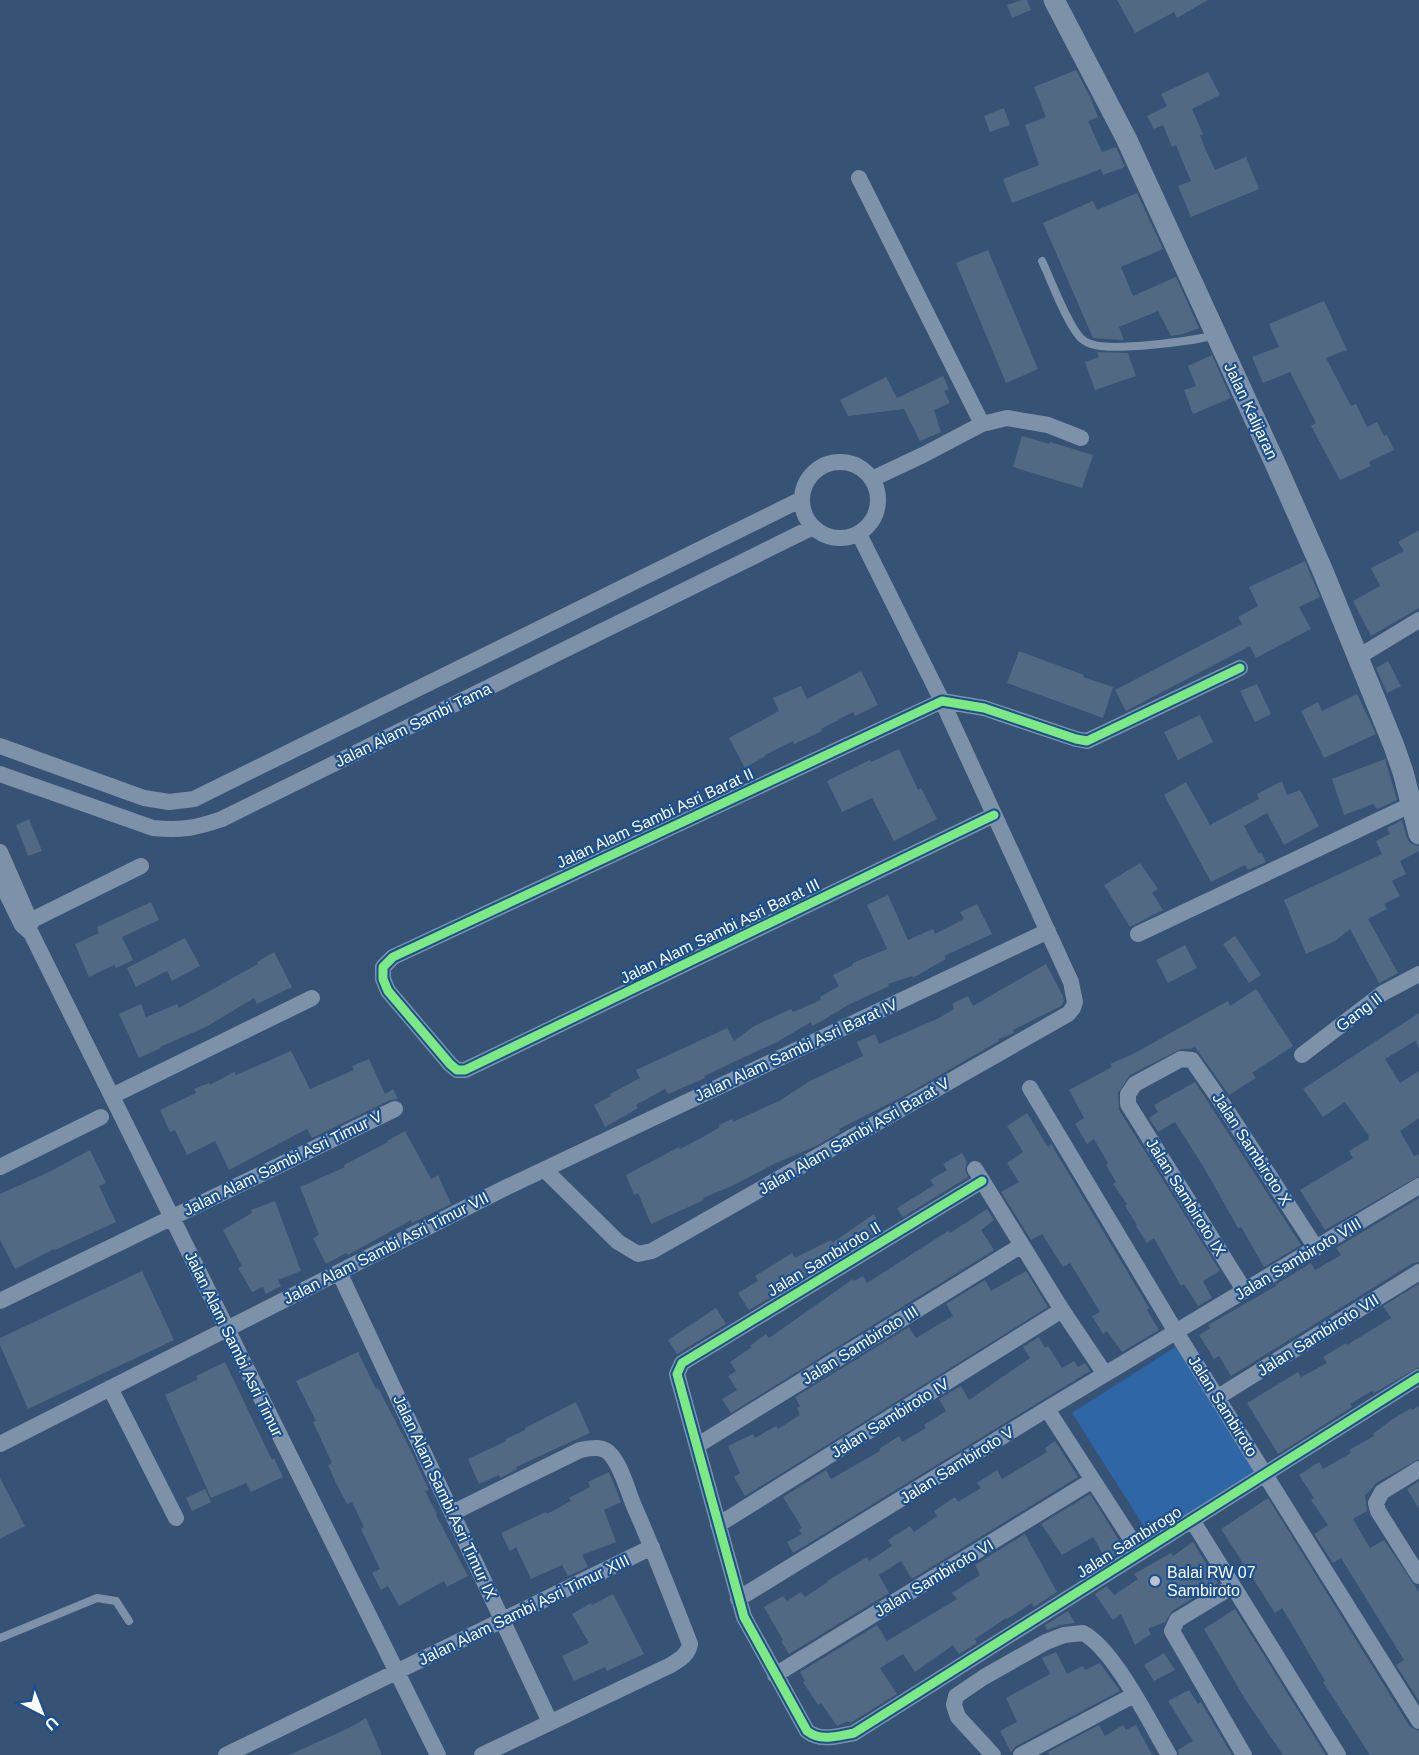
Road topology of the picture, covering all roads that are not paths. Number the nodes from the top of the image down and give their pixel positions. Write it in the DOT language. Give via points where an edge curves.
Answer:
graph roads {
  1 [pos="1054,0"];
  2 [pos="858,178"];
  3 [pos="1042,261"];
  4 [pos="1216,335"];
  5 [pos="982,424"];
  6 [pos="1082,438"];
  7 [pos="872,479"];
  8 [pos="802,499"];
  9 [pos="813,527"];
  10 [pos="858,534"];
  11 [pos="1419,620"];
  12 [pos="1358,657"];
  13 [pos="1240,668"];
  14 [pos="942,701"];
  15 [pos="0,746"];
  16 [pos="0,774"];
  17 [pos="1415,803"];
  18 [pos="994,815"];
  19 [pos="1419,834"];
  20 [pos="0,852"];
  21 [pos="141,866"];
  22 [pos="0,880"];
  23 [pos="28,926"];
  24 [pos="1048,932"];
  25 [pos="1138,934"];
  26 [pos="1419,974"];
  27 [pos="312,998"];
  28 [pos="1302,1055"];
  29 [pos="457,1070"];
  30 [pos="1030,1088"];
  31 [pos="112,1096"];
  32 [pos="1128,1104"];
  33 [pos="395,1108"];
  34 [pos="101,1117"];
  35 [pos="0,1167"];
  36 [pos="541,1172"];
  37 [pos="1419,1186"];
  38 [pos="172,1217"];
  39 [pos="1022,1245"];
  40 [pos="1316,1248"];
  41 [pos="339,1272"];
  42 [pos="1419,1272"];
  43 [pos="1244,1290"];
  44 [pos="0,1301"];
  45 [pos="1062,1310"];
  46 [pos="227,1329"];
  47 [pos="1176,1332"];
  48 [pos="1105,1374"];
  49 [pos="1419,1377"];
  50 [pos="110,1388"];
  51 [pos="1218,1397"];
  52 [pos="1047,1409"];
  53 [pos="0,1444"];
  54 [pos="698,1445"];
  55 [pos="1419,1469"];
  56 [pos="1265,1474"];
  57 [pos="1093,1480"];
  58 [pos="452,1513"];
  59 [pos="176,1518"];
  60 [pos="1192,1520"];
  61 [pos="718,1525"];
  62 [pos="652,1547"];
  63 [pos="1140,1553"];
  64 [pos="1419,1576"];
  65 [pos="1233,1586"];
  66 [pos="738,1599"];
  67 [pos="503,1620"];
  68 [pos="129,1621"];
  69 [pos="0,1638"];
  70 [pos="397,1673"];
  71 [pos="775,1675"];
  72 [pos="1134,1695"];
  73 [pos="1418,1716"];
  74 [pos="550,1722"];
  75 [pos="226,1755"];
  76 [pos="438,1755"];
  77 [pos="482,1755"];
  78 [pos="993,1755"];
  79 [pos="1021,1755"];
  80 [pos="1169,1755"];
  81 [pos="1244,1755"];
  82 [pos="1338,1755"];
  1 -- 4 [label="street, Jalan Kalijaran" via="1126,138"];
  2 -- 5 [label="street"];
  3 -- 4 [label="lane" via="1072,324 1080,337 1091,344 1118,347"];
  4 -- 12 [label="street, Jalan Kalijaran" via="1285,484"];
  5 -- 6 [label="street" via="1008,418 1024,420"];
  5 -- 7 [label="street"];
  7 -- 8 [label="street" via="852,464 828,465 809,479"];
  7 -- 10 [label="street" via="877,509 868,526"];
  8 -- 9 [label="street"];
  8 -- 15 [label="street, Jalan Alam Sambi Tama" via="194,800 144,798"];
  9 -- 10 [label="street" via="826,536 843,538"];
  9 -- 16 [label="street, Jalan Alam Sambi Tama" via="199,827 176,831 153,828"];
  10 -- 14 [label="street"];
  11 -- 12 [label="street"];
  12 -- 17 [label="street, Jalan Kalijaran"];
  13 -- 14 [label="street" via="1088,741 984,708"];
  14 -- 18 [label="street"];
  14 -- 29 [label="street, Jalan Alam Sambi Asri Barat II" via="393,957 383,967 388,991"];
  17 -- 19 [label="street, Jalan Kalijaran"];
  17 -- 25 [label="street"];
  18 -- 24 [label="street"];
  18 -- 29 [label="street, Jalan Alam Sambi Asri Barat III" via="465,1070"];
  20 -- 23 [label="street, Jalan Alam Sambi Asri Timur"];
  21 -- 23 [label="street"];
  22 -- 23 [label="street, Jalan Alam Sambi Asri Timur"];
  23 -- 31 [label="street, Jalan Alam Sambi Asri Timur"];
  24 -- 36 [label="street, Jalan Alam Sambi Asri Barat IV"];
  24 -- 36 [label="street, Jalan Alam Sambi Asri Barat V" via="1071,982 1075,1002 1068,1014 652,1251 638,1254 618,1242"];
  26 -- 28 [label="street, Gang II" via="1383,993"];
  27 -- 31 [label="street"];
  30 -- 47 [label="street, Jalan Sambiroto"];
  31 -- 38 [label="street, Jalan Alam Sambi Asri Timur"];
  32 -- 40 [label="street, Jalan Sambiroto X" via="1128,1094 1135,1084 1181,1059 1192,1060"];
  32 -- 43 [label="street, Jalan Sambiroto IX"];
  33 -- 38 [label="street, Jalan Alam Sambi Asri Timur V"];
  34 -- 35 [label="street"];
  36 -- 41 [label="street, Jalan Alam Sambi Asri Timur VII"];
  37 -- 40 [label="street, Jalan Sambiroto VIII"];
  38 -- 44 [label="street, Jalan Alam Sambi Asri Timur V"];
  38 -- 46 [label="street, Jalan Alam Sambi Asri Timur"];
  39 -- 45 [label="street, Jalan Sambiroto II"];
  39 -- 54 [label="street, Jalan Sambiroto III"];
  39 -- 54 [label="street, Jalan Sambiroto II" via="979,1175 682,1363 677,1374"];
  40 -- 43 [label="street, Jalan Sambiroto VIII"];
  41 -- 46 [label="street, Jalan Alam Sambi Asri Timur VII"];
  41 -- 58 [label="street, Jalan Alam Sambi Asri Timur IX"];
  42 -- 51 [label="street, Jalan Sambiroto VII"];
  43 -- 47 [label="street, Jalan Sambiroto VIII"];
  45 -- 48 [label="street, Jalan Sambiroto II"];
  45 -- 61 [label="street, Jalan Sambiroto IV"];
  46 -- 50 [label="street, Jalan Alam Sambi Asri Timur VII"];
  46 -- 70 [label="street, Jalan Alam Sambi Asri Timur"];
  47 -- 48 [label="street, Jalan Sambiroto V"];
  47 -- 51 [label="street, Jalan Sambiroto"];
  48 -- 52 [label="street, Jalan Sambiroto V"];
  49 -- 56 [label="street, Jalan Sambirogo"];
  50 -- 53 [label="street, Jalan Alam Sambi Asri Timur VII"];
  50 -- 59 [label="street"];
  51 -- 56 [label="street, Jalan Sambiroto"];
  52 -- 57 [label="street"];
  52 -- 66 [label="street, Jalan Sambiroto V"];
  54 -- 61 [label="street"];
  55 -- 64 [label="street" via="1382,1492 1376,1503"];
  56 -- 60 [label="street, Jalan Sambirogo"];
  56 -- 73 [label="street, Jalan Sambiroto"];
  57 -- 63 [label="street"];
  57 -- 71 [label="street, Jalan Sambiroto VI"];
  58 -- 62 [label="street" via="580,1450 597,1447 610,1454"];
  58 -- 67 [label="street, Jalan Alam Sambi Asri Timur IX"];
  60 -- 63 [label="street, Jalan Sambirogo"];
  60 -- 65 [label="street"];
  61 -- 66 [label="street"];
  62 -- 67 [label="street, Jalan Alam Sambi Asri Timur XIII"];
  62 -- 74 [label="street" via="690,1644 688,1651 671,1665"];
  63 -- 71 [label="street, Jalan Sambirogo" via="854,1732 826,1738 812,1735"];
  65 -- 81 [label="street" via="1177,1620 1172,1631"];
  65 -- 82 [label="street"];
  66 -- 71 [label="street"];
  67 -- 70 [label="street, Jalan Alam Sambi Asri Timur XIII"];
  67 -- 74 [label="street, Jalan Alam Sambi Asri Timur IX"];
  68 -- 69 [label="lane" via="116,1600 97,1598"];
  70 -- 75 [label="street, Jalan Alam Sambi Asri Timur XIII"];
  70 -- 76 [label="street, Jalan Alam Sambi Asri Timur"];
  72 -- 78 [label="street" via="1107,1654 1089,1636 1064,1635 1046,1642 956,1696 958,1717"];
  72 -- 79 [label="street"];
  72 -- 80 [label="street"];
  74 -- 77 [label="street"];
}
